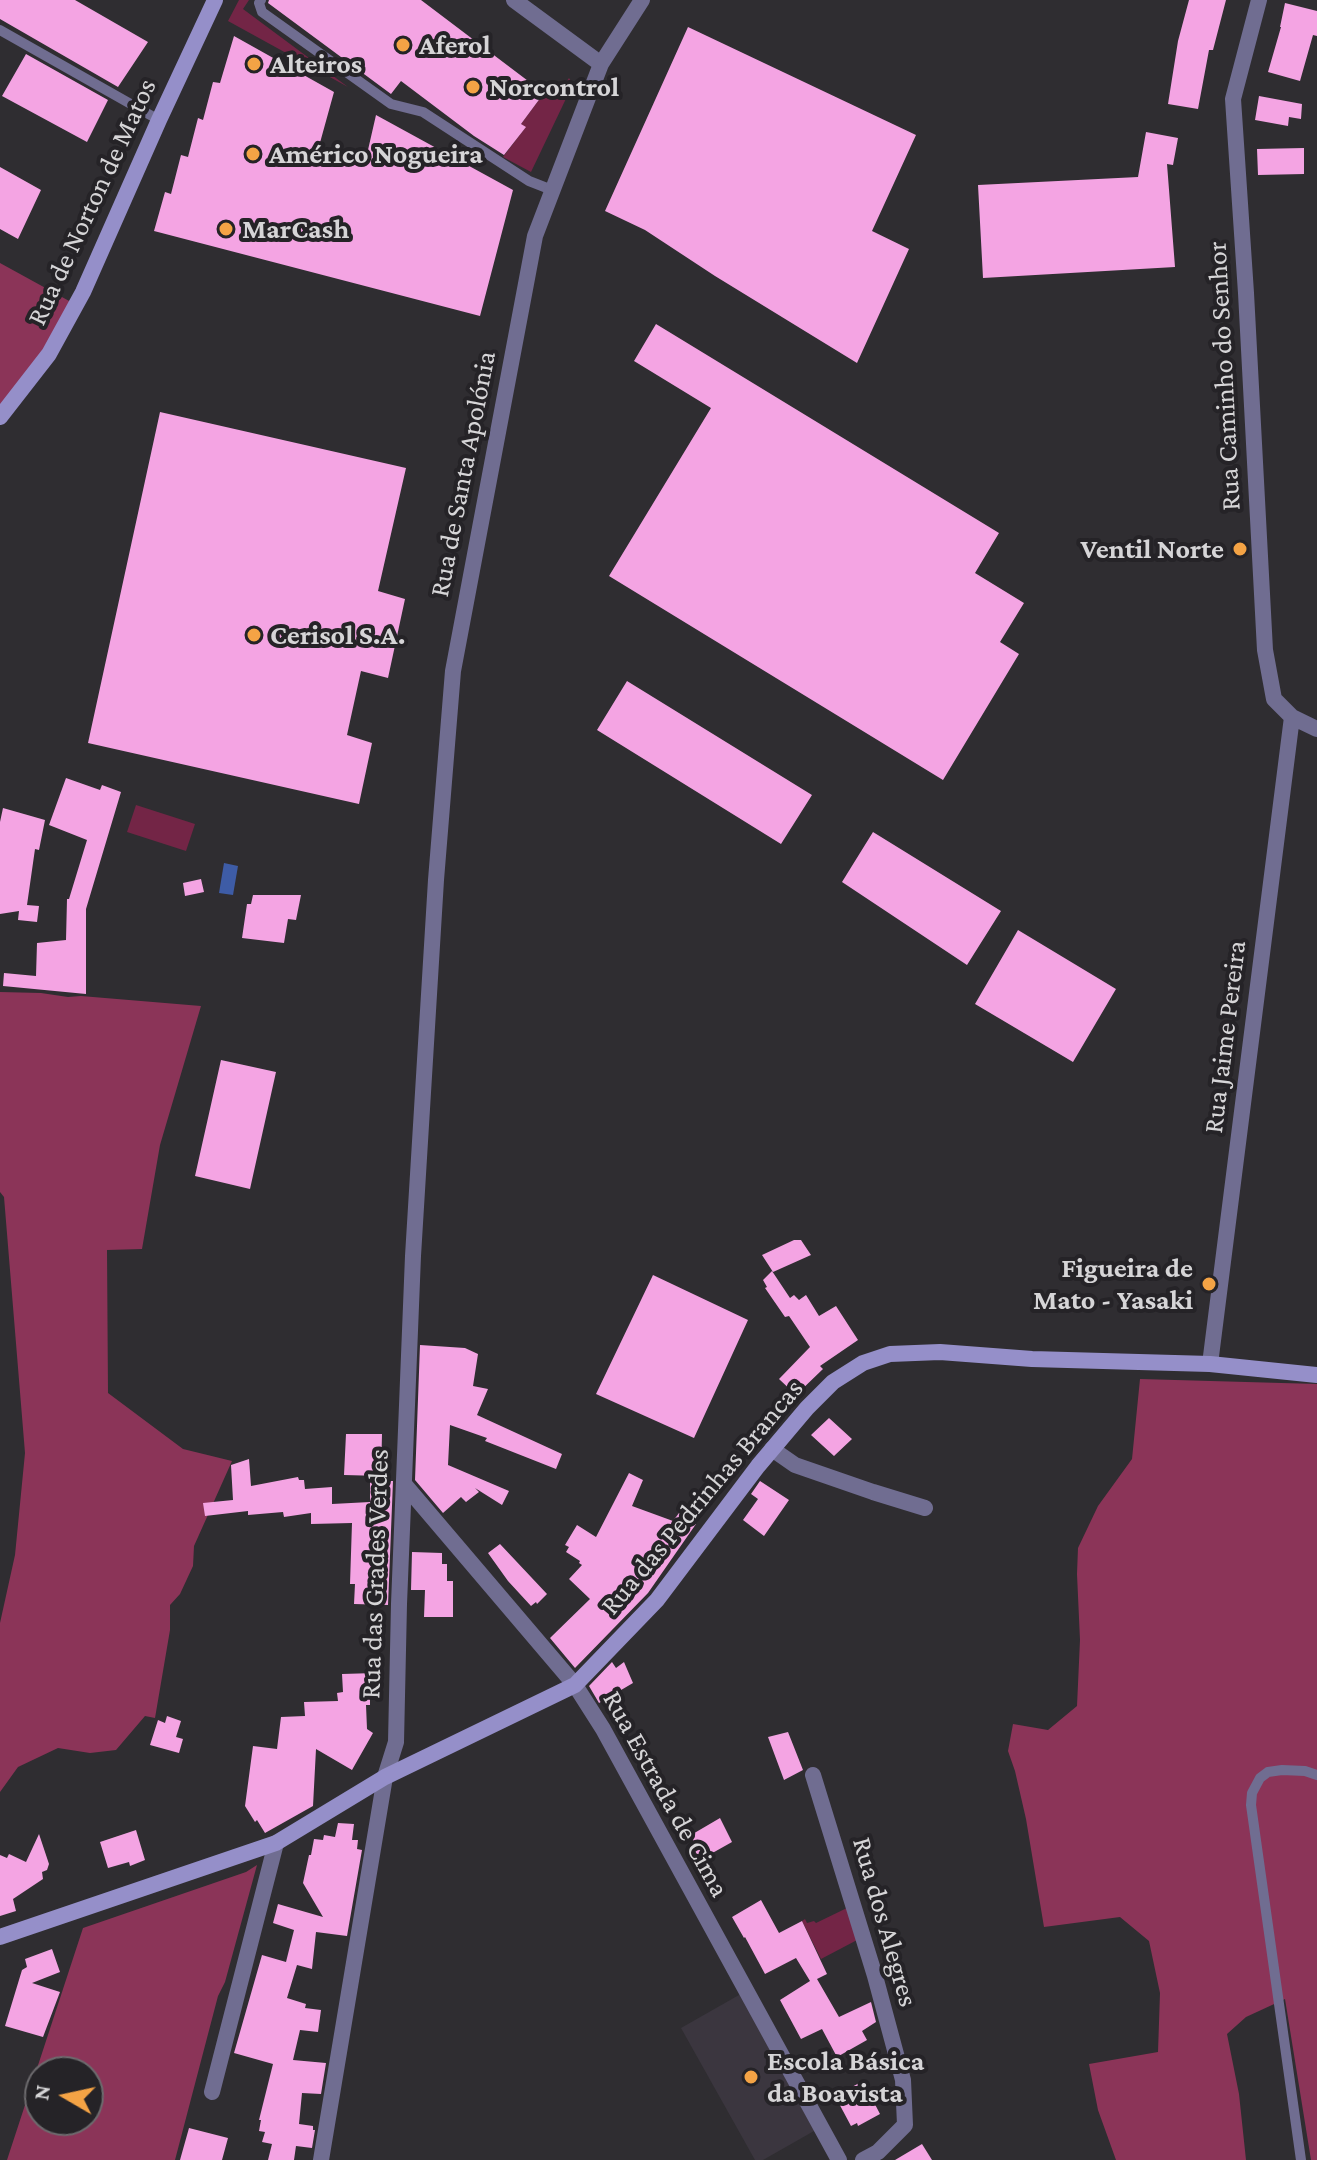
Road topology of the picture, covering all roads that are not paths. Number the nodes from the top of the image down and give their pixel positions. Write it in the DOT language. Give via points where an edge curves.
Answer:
graph roads {
  1 [pos="215,0"];
  2 [pos="261,0"];
  3 [pos="514,0"];
  4 [pos="642,0"];
  5 [pos="1259,0"];
  6 [pos="0,30"];
  7 [pos="601,64"];
  8 [pos="159,120"];
  9 [pos="552,190"];
  10 [pos="0,417"];
  11 [pos="1292,717"];
  12 [pos="1317,729"];
  13 [pos="430,983"];
  14 [pos="1210,1364"];
  15 [pos="1317,1375"];
  16 [pos="772,1449"];
  17 [pos="404,1484"];
  18 [pos="925,1508"];
  19 [pos="575,1685"];
  20 [pos="813,1775"];
  21 [pos="1317,1775"];
  22 [pos="385,1777"];
  23 [pos="276,1843"];
  24 [pos="0,1937"];
  25 [pos="212,2092"];
  26 [pos="321,2160"];
  27 [pos="839,2160"];
  28 [pos="863,2160"];
  29 [pos="1301,2160"];
  1 -- 8 [label="street, Rua de Norton de Matos"];
  2 -- 9 [label="lane" via="262,12 391,104 423,112 529,181"];
  3 -- 7 [label="street"];
  4 -- 7 [label="street, Rua de Santa Apolónia"];
  5 -- 11 [label="street, Rua Caminho do Senhor" via="1233,99 1265,650 1274,699"];
  6 -- 8 [label="lane"];
  7 -- 9 [label="street, Rua de Santa Apolónia"];
  8 -- 10 [label="street, Rua de Norton de Matos" via="83,292 49,354"];
  9 -- 13 [label="street, Rua de Santa Apolónia" via="535,236 453,671"];
  11 -- 12 [label="street"];
  11 -- 14 [label="street, Rua Jaime Pereira"];
  13 -- 17 [label="street, Rua das Grades Verdes"];
  14 -- 15 [label="street, Rua das Pedrinhas Brancas"];
  14 -- 16 [label="street, Rua das Pedrinhas Brancas" via="890,1354 833,1382"];
  16 -- 18 [label="street" via="795,1465"];
  16 -- 19 [label="street, Rua das Pedrinhas Brancas" via="657,1600"];
  17 -- 19 [label="street, Rua Estrada de Cima"];
  17 -- 22 [label="street, Rua das Grades Verdes" via="396,1742"];
  19 -- 22 [label="street, Rua das Pedrinhas Brancas"];
  19 -- 27 [label="street, Rua Estrada de Cima"];
  20 -- 28 [label="street, Rua dos Alegres" via="903,2080 905,2125"];
  21 -- 29 [label="lane" via="1268,1772 1252,1793 1251,1805"];
  22 -- 23 [label="street, Rua das Pedrinhas Brancas"];
  22 -- 26 [label="street, Rua das Grades Verdes"];
  23 -- 24 [label="street, Rua das Pedrinhas Brancas"];
  23 -- 25 [label="street"];
}
